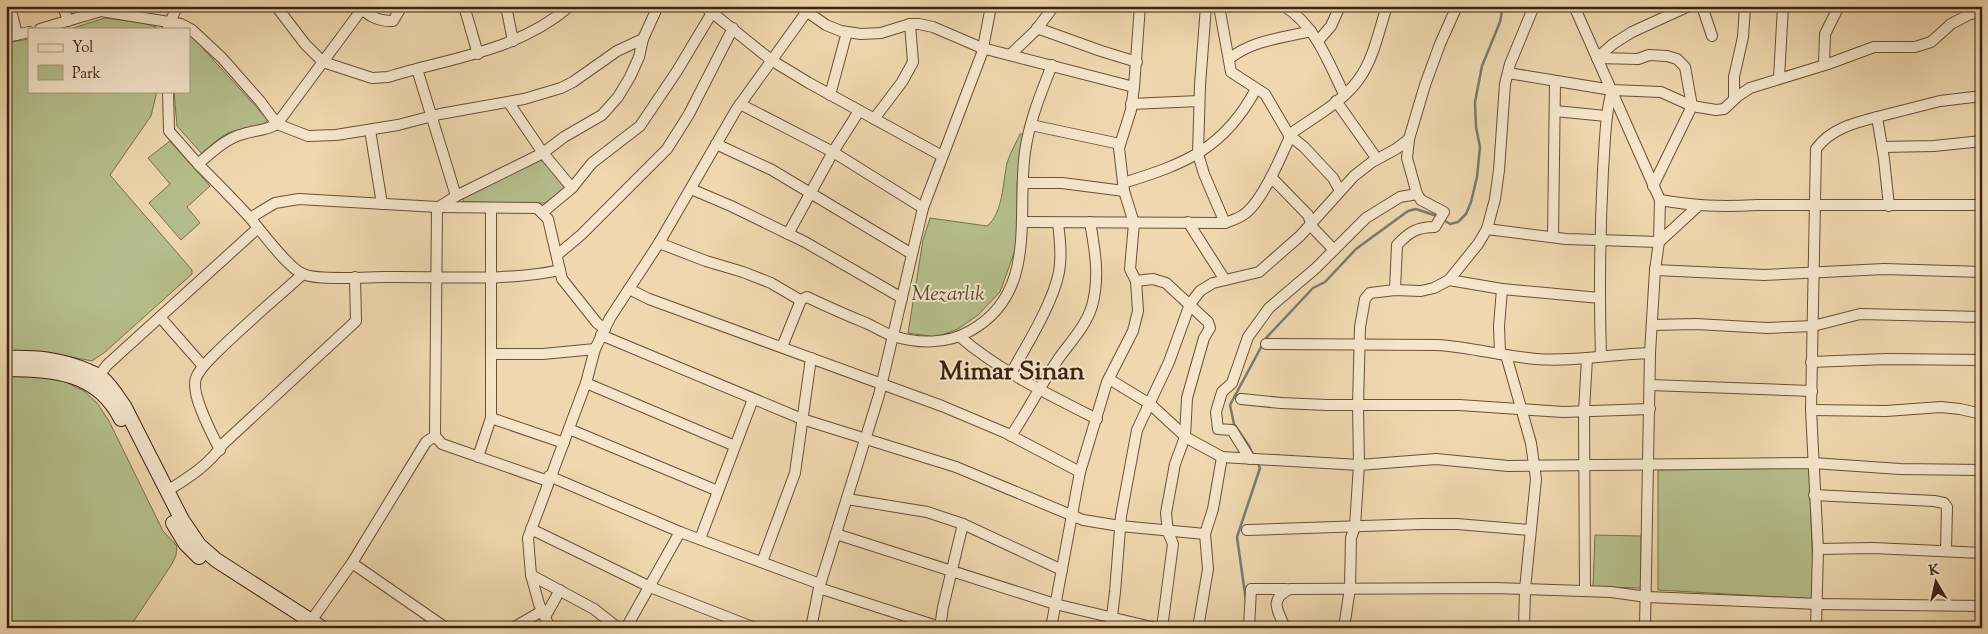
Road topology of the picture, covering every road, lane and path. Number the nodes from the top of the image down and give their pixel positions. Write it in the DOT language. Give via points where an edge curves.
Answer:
graph roads {
  1 [pos="10,6"];
  2 [pos="63,6"];
  3 [pos="177,6"];
  4 [pos="276,6"];
  5 [pos="402,6"];
  6 [pos="464,6"];
  7 [pos="506,6"];
  8 [pos="570,6"];
  9 [pos="658,6"];
  10 [pos="1054,6"];
  11 [pos="1140,6"];
  12 [pos="1206,6"];
  13 [pos="1219,6"];
  14 [pos="1284,6"];
  15 [pos="1340,6"];
  16 [pos="1387,6"];
  17 [pos="1457,6"];
  18 [pos="1534,6"];
  19 [pos="1575,6"];
  20 [pos="1689,6"];
  21 [pos="1702,6"];
  22 [pos="1745,6"];
  23 [pos="1783,6"];
  24 [pos="1839,6"];
  25 [pos="990,7"];
  26 [pos="102,8"];
  27 [pos="360,8"];
  28 [pos="711,8"];
  29 [pos="808,8"];
  30 [pos="1982,12"];
  31 [pos="68,21"];
  32 [pos="910,24"];
  33 [pos="168,26"];
  34 [pos="44,28"];
  35 [pos="188,28"];
  36 [pos="733,28"];
  37 [pos="1038,28"];
  38 [pos="190,29"];
  39 [pos="1311,31"];
  40 [pos="28,32"];
  41 [pos="848,32"];
  42 [pos="17,35"];
  43 [pos="1712,36"];
  44 [pos="6,37"];
  45 [pos="643,40"];
  46 [pos="513,41"];
  47 [pos="1318,41"];
  48 [pos="982,48"];
  49 [pos="478,54"];
  50 [pos="1010,55"];
  51 [pos="1597,58"];
  52 [pos="1229,59"];
  53 [pos="771,60"];
  54 [pos="323,62"];
  55 [pos="1136,62"];
  56 [pos="1052,65"];
  57 [pos="1824,65"];
  58 [pos="417,69"];
  59 [pos="1508,73"];
  60 [pos="1779,78"];
  61 [pos="1555,81"];
  62 [pos="1134,87"];
  63 [pos="1256,89"];
  64 [pos="1612,90"];
  65 [pos="168,92"];
  66 [pos="830,95"];
  67 [pos="1982,96"];
  68 [pos="1340,98"];
  69 [pos="1734,99"];
  70 [pos="1199,101"];
  71 [pos="509,103"];
  72 [pos="740,104"];
  73 [pos="1132,104"];
  74 [pos="1692,106"];
  75 [pos="859,111"];
  76 [pos="1556,111"];
  77 [pos="1606,116"];
  78 [pos="430,117"];
  79 [pos="1877,117"];
  80 [pos="874,118"];
  81 [pos="277,124"];
  82 [pos="1031,125"];
  83 [pos="370,130"];
  84 [pos="1289,135"];
  85 [pos="1409,139"];
  86 [pos="1982,141"];
  87 [pos="716,144"];
  88 [pos="1120,144"];
  89 [pos="1882,147"];
  90 [pos="833,152"];
  91 [pos="543,153"];
  92 [pos="1198,154"];
  93 [pos="942,156"];
  94 [pos="1376,159"];
  95 [pos="198,164"];
  96 [pos="1271,177"];
  97 [pos="1023,183"];
  98 [pos="1653,186"];
  99 [pos="1123,187"];
  100 [pos="572,188"];
  101 [pos="691,189"];
  102 [pos="1340,191"];
  103 [pos="811,193"];
  104 [pos="1417,194"];
  105 [pos="456,196"];
  106 [pos="1660,200"];
  107 [pos="382,204"];
  108 [pos="1982,205"];
  109 [pos="1698,206"];
  110 [pos="1816,206"];
  111 [pos="1888,206"];
  112 [pos="437,208"];
  113 [pos="491,208"];
  114 [pos="923,208"];
  115 [pos="542,213"];
  116 [pos="250,218"];
  117 [pos="1023,222"];
  118 [pos="1090,222"];
  119 [pos="1188,222"];
  120 [pos="1311,222"];
  121 [pos="1058,223"];
  122 [pos="1134,223"];
  123 [pos="1225,223"];
  124 [pos="258,228"];
  125 [pos="1486,230"];
  126 [pos="788,234"];
  127 [pos="1553,237"];
  128 [pos="1601,241"];
  129 [pos="1659,242"];
  130 [pos="659,243"];
  131 [pos="1334,250"];
  132 [pos="912,254"];
  133 [pos="557,255"];
  134 [pos="560,270"];
  135 [pos="1655,270"];
  136 [pos="1813,272"];
  137 [pos="1982,272"];
  138 [pos="303,274"];
  139 [pos="437,276"];
  140 [pos="491,276"];
  141 [pos="355,278"];
  142 [pos="1224,280"];
  143 [pos="1449,280"];
  144 [pos="1136,281"];
  145 [pos="628,289"];
  146 [pos="1502,289"];
  147 [pos="1395,290"];
  148 [pos="902,298"];
  149 [pos="1600,298"];
  150 [pos="801,300"];
  151 [pos="1190,304"];
  152 [pos="160,317"];
  153 [pos="1982,317"];
  154 [pos="1652,325"];
  155 [pos="1813,326"];
  156 [pos="603,332"];
  157 [pos="893,336"];
  158 [pos="960,337"];
  159 [pos="1266,344"];
  160 [pos="1359,344"];
  161 [pos="782,347"];
  162 [pos="595,349"];
  163 [pos="1650,353"];
  164 [pos="491,354"];
  165 [pos="1503,354"];
  166 [pos="1601,356"];
  167 [pos="6,358"];
  168 [pos="811,358"];
  169 [pos="1587,358"];
  170 [pos="1982,360"];
  171 [pos="1812,362"];
  172 [pos="203,366"];
  173 [pos="6,369"];
  174 [pos="1011,372"];
  175 [pos="1109,379"];
  176 [pos="96,381"];
  177 [pos="586,383"];
  178 [pos="881,385"];
  179 [pos="1650,385"];
  180 [pos="1040,391"];
  181 [pos="1812,391"];
  182 [pos="753,399"];
  183 [pos="1241,399"];
  184 [pos="1150,404"];
  185 [pos="1358,405"];
  186 [pos="1521,408"];
  187 [pos="1650,409"];
  188 [pos="1811,410"];
  189 [pos="1584,411"];
  190 [pos="1982,414"];
  191 [pos="491,418"];
  192 [pos="802,419"];
  193 [pos="1097,419"];
  194 [pos="569,429"];
  195 [pos="435,436"];
  196 [pos="1011,436"];
  197 [pos="1185,437"];
  198 [pos="866,439"];
  199 [pos="564,443"];
  200 [pos="735,446"];
  201 [pos="220,450"];
  202 [pos="478,457"];
  203 [pos="1222,457"];
  204 [pos="1250,459"];
  205 [pos="1814,463"];
  206 [pos="1359,464"];
  207 [pos="1648,464"];
  208 [pos="1586,465"];
  209 [pos="1535,466"];
  210 [pos="1982,470"];
  211 [pos="1080,472"];
  212 [pos="548,479"];
  213 [pos="167,491"];
  214 [pos="718,491"];
  215 [pos="1814,495"];
  216 [pos="847,499"];
  217 [pos="1072,514"];
  218 [pos="963,524"];
  219 [pos="1120,526"];
  220 [pos="1355,526"];
  221 [pos="531,529"];
  222 [pos="1247,530"];
  223 [pos="1530,530"];
  224 [pos="680,532"];
  225 [pos="1168,532"];
  226 [pos="836,534"];
  227 [pos="1205,534"];
  228 [pos="700,539"];
  229 [pos="1818,549"];
  230 [pos="1946,550"];
  231 [pos="1982,553"];
  232 [pos="762,562"];
  233 [pos="352,563"];
  234 [pos="1062,570"];
  235 [pos="951,572"];
  236 [pos="531,575"];
  237 [pos="820,586"];
  238 [pos="650,587"];
  239 [pos="1350,588"];
  240 [pos="1290,589"];
  241 [pos="1525,589"];
  242 [pos="560,590"];
  243 [pos="1585,591"];
  244 [pos="1647,597"];
  245 [pos="1055,604"];
  246 [pos="1818,604"];
  247 [pos="1982,606"];
  248 [pos="543,614"];
  249 [pos="1112,616"];
  250 [pos="314,626"];
  251 [pos="446,628"];
  252 [pos="513,628"];
  253 [pos="550,628"];
  254 [pos="618,628"];
  255 [pos="626,628"];
  256 [pos="755,628"];
  257 [pos="811,628"];
  258 [pos="941,628"];
  259 [pos="1051,628"];
  260 [pos="1108,628"];
  261 [pos="1156,628"];
  262 [pos="1162,628"];
  263 [pos="1198,628"];
  264 [pos="1250,628"];
  265 [pos="1285,628"];
  266 [pos="1344,628"];
  267 [pos="1524,628"];
  268 [pos="1646,628"];
  269 [pos="1816,628"];
  1 -- 42 [label="street"];
  2 -- 31 [label="street"];
  3 -- 33 [label="street"];
  4 -- 54 [label="street"];
  5 -- 27 [label="street" via="393,21 375,18"];
  6 -- 49 [label="street"];
  7 -- 46 [label="street"];
  8 -- 46 [label="street" via="555,19"];
  9 -- 45 [label="street"];
  10 -- 37 [label="street"];
  11 -- 55 [label="street"];
  12 -- 70 [label="street"];
  13 -- 52 [label="street"];
  14 -- 39 [label="street"];
  15 -- 47 [label="street" via="1331,26"];
  16 -- 68 [label="street" via="1368,65 1359,80"];
  17 -- 85 [label="street" via="1425,85"];
  18 -- 59 [label="street"];
  19 -- 51 [label="street"];
  20 -- 51 [label="street" via="1632,32"];
  21 -- 43 [label="street"];
  22 -- 69 [label="street" via="1743,37 1734,77"];
  23 -- 60 [label="street"];
  24 -- 57 [label="street" via="1826,34"];
  25 -- 48 [label="street"];
  26 -- 31 [label="street"];
  26 -- 33 [label="street"];
  27 -- 54 [label="street"];
  28 -- 36 [label="street"];
  28 -- 100 [label="street" via="677,71 640,126 592,163"];
  29 -- 41 [label="street" via="826,25"];
  29 -- 53 [label="street"];
  30 -- 57 [label="street" via="1951,24 1931,42 1915,47 1874,46"];
  31 -- 34 [label="street"];
  32 -- 41 [label="street" via="881,33"];
  32 -- 48 [label="street" via="933,27"];
  32 -- 80 [label="street" via="913,62"];
  33 -- 35 [label="street" via="181,24"];
  36 -- 53 [label="street"];
  36 -- 133 [label="street" via="689,114 667,149"];
  37 -- 50 [label="street"];
  37 -- 55 [label="street"];
  38 -- 81 [label="street" via="242,80"];
  39 -- 47 [label="street"];
  39 -- 52 [label="street" via="1262,42"];
  40 -- 42 [label="street"];
  41 -- 66 [label="street"];
  42 -- 44 [label="street"];
  45 -- 71 [label="street" via="617,50 573,82"];
  45 -- 91 [label="street" via="639,57 618,97 602,114"];
  46 -- 49 [label="street"];
  47 -- 68 [label="street"];
  48 -- 50 [label="street"];
  48 -- 93 [label="street"];
  49 -- 58 [label="street"];
  50 -- 56 [label="street"];
  51 -- 64 [label="street"];
  51 -- 74 [label="street" via="1638,59 1649,54 1677,59 1685,67"];
  52 -- 63 [label="street" via="1231,72"];
  53 -- 66 [label="street"];
  53 -- 72 [label="street"];
  54 -- 58 [label="street" via="372,78"];
  54 -- 81 [label="street"];
  55 -- 62 [label="street"];
  56 -- 62 [label="street"];
  56 -- 82 [label="street"];
  57 -- 60 [label="street"];
  58 -- 78 [label="street"];
  59 -- 61 [label="street"];
  59 -- 125 [label="street" via="1495,200"];
  60 -- 69 [label="street" via="1750,88"];
  61 -- 64 [label="street"];
  61 -- 76 [label="street"];
  62 -- 73 [label="street"];
  63 -- 84 [label="street" via="1265,94"];
  63 -- 92 [label="street" via="1230,130"];
  64 -- 74 [label="street" via="1662,92"];
  64 -- 77 [label="street"];
  64 -- 98 [label="street"];
  65 -- 95 [label="street" via="169,131"];
  66 -- 75 [label="street"];
  67 -- 79 [label="street" via="1940,101"];
  68 -- 84 [label="street"];
  68 -- 94 [label="street"];
  69 -- 74 [label="street" via="1716,110"];
  70 -- 73 [label="street"];
  70 -- 92 [label="street"];
  71 -- 78 [label="street"];
  71 -- 91 [label="street"];
  72 -- 87 [label="street"];
  72 -- 90 [label="street"];
  73 -- 88 [label="street"];
  74 -- 98 [label="street"];
  75 -- 80 [label="street"];
  75 -- 90 [label="street"];
  76 -- 77 [label="street"];
  76 -- 127 [label="street"];
  77 -- 128 [label="street"];
  78 -- 83 [label="street"];
  78 -- 105 [label="street"];
  79 -- 89 [label="street"];
  79 -- 110 [label="street" via="1836,131 1816,149"];
  80 -- 93 [label="street"];
  81 -- 83 [label="street" via="308,136"];
  81 -- 95 [label="street" via="221,144"];
  82 -- 88 [label="street"];
  82 -- 97 [label="street"];
  83 -- 107 [label="street"];
  84 -- 96 [label="street"];
  84 -- 102 [label="street" via="1333,178"];
  85 -- 94 [label="street"];
  85 -- 104 [label="street" via="1407,158"];
  86 -- 89 [label="street"];
  87 -- 101 [label="street"];
  87 -- 103 [label="street" via="772,170"];
  88 -- 99 [label="street"];
  89 -- 111 [label="street"];
  90 -- 103 [label="street"];
  90 -- 114 [label="street"];
  91 -- 100 [label="street"];
  91 -- 105 [label="street"];
  92 -- 99 [label="street"];
  92 -- 123 [label="street"];
  93 -- 114 [label="street"];
  94 -- 102 [label="street"];
  95 -- 116 [label="street"];
  96 -- 120 [label="street"];
  96 -- 123 [label="street" via="1248,212"];
  97 -- 99 [label="street"];
  97 -- 117 [label="street"];
  98 -- 106 [label="street"];
  99 -- 122 [label="street"];
  100 -- 115 [label="street"];
  101 -- 126 [label="street"];
  101 -- 130 [label="street"];
  102 -- 120 [label="street"];
  103 -- 126 [label="street"];
  103 -- 132 [label="street"];
  104 -- 131 [label="street" via="1400,197 1366,218"];
  104 -- 147 [label="street" via="1421,200 1444,212 1435,227 1422,227 1406,235 1397,245"];
  105 -- 112 [label="street"];
  106 -- 109 [label="street"];
  106 -- 129 [label="street"];
  107 -- 112 [label="street"];
  107 -- 116 [label="street" via="288,199"];
  108 -- 111 [label="street"];
  109 -- 110 [label="street"];
  109 -- 129 [label="street"];
  110 -- 111 [label="street"];
  110 -- 136 [label="street"];
  112 -- 113 [label="street"];
  112 -- 139 [label="street"];
  113 -- 115 [label="street" via="537,208"];
  113 -- 140 [label="street"];
  114 -- 132 [label="street"];
  115 -- 133 [label="street" via="548,219"];
  116 -- 124 [label="street"];
  117 -- 121 [label="street"];
  117 -- 158 [label="street" via="1018,264 1003,301 991,316"];
  118 -- 121 [label="street"];
  118 -- 122 [label="street"];
  118 -- 180 [label="street" via="1096,260 1092,307"];
  119 -- 122 [label="street"];
  119 -- 123 [label="street"];
  119 -- 142 [label="street"];
  120 -- 131 [label="street"];
  120 -- 142 [label="street" via="1259,272"];
  121 -- 174 [label="street" via="1060,259 1055,286"];
  122 -- 144 [label="street" via="1130,269"];
  124 -- 138 [label="street"];
  124 -- 152 [label="street"];
  125 -- 127 [label="street"];
  125 -- 143 [label="street"];
  126 -- 148 [label="street"];
  127 -- 128 [label="street"];
  128 -- 129 [label="street"];
  128 -- 149 [label="street"];
  129 -- 135 [label="street"];
  130 -- 145 [label="street"];
  130 -- 150 [label="street" via="771,283"];
  131 -- 204 [label="street" via="1269,308 1255,325 1232,383 1222,392 1216,412 1218,429 1232,430"];
  132 -- 148 [label="street"];
  133 -- 134 [label="street"];
  134 -- 140 [label="street" via="538,275"];
  134 -- 156 [label="street" via="562,278"];
  135 -- 136 [label="street" via="1756,274"];
  135 -- 154 [label="street"];
  136 -- 137 [label="street" via="1884,269"];
  136 -- 155 [label="street"];
  138 -- 141 [label="street"];
  138 -- 172 [label="street"];
  139 -- 140 [label="street"];
  139 -- 141 [label="street"];
  139 -- 195 [label="street"];
  140 -- 164 [label="street"];
  141 -- 201 [label="street" via="356,321"];
  142 -- 151 [label="street" via="1200,291"];
  143 -- 146 [label="street"];
  143 -- 147 [label="street" via="1421,291"];
  144 -- 151 [label="street" via="1153,279 1166,283"];
  144 -- 175 [label="street" via="1138,311"];
  145 -- 156 [label="street"];
  145 -- 161 [label="street"];
  146 -- 149 [label="street"];
  146 -- 165 [label="street" via="1499,326"];
  147 -- 160 [label="street" via="1370,293 1365,299"];
  148 -- 157 [label="street"];
  149 -- 166 [label="street"];
  150 -- 157 [label="street" via="807,297"];
  150 -- 161 [label="street"];
  151 -- 184 [label="street"];
  151 -- 197 [label="street" via="1210,328 1186,398"];
  152 -- 172 [label="street"];
  152 -- 176 [label="street" via="107,365"];
  153 -- 155 [label="street" via="1860,314"];
  154 -- 155 [label="street"];
  154 -- 163 [label="street"];
  155 -- 171 [label="street"];
  156 -- 162 [label="street"];
  156 -- 182 [label="street"];
  157 -- 158 [label="street" via="922,342"];
  157 -- 178 [label="street"];
  158 -- 174 [label="street" via="977,352"];
  159 -- 160 [label="street"];
  160 -- 165 [label="street" via="1437,344"];
  160 -- 185 [label="street"];
  161 -- 168 [label="street"];
  162 -- 164 [label="street" via="544,354"];
  162 -- 177 [label="street"];
  163 -- 166 [label="street"];
  163 -- 179 [label="street"];
  164 -- 191 [label="street"];
  165 -- 169 [label="street" via="1537,359"];
  165 -- 186 [label="street"];
  166 -- 169 [label="street"];
  167 -- 176 [label="main road" via="54,360 74,365"];
  168 -- 178 [label="street"];
  168 -- 192 [label="street"];
  169 -- 189 [label="street"];
  170 -- 171 [label="street"];
  171 -- 181 [label="street"];
  172 -- 201 [label="street" via="195,379 196,391"];
  173 -- 176 [label="main road" via="48,370"];
  174 -- 180 [label="street"];
  175 -- 184 [label="street"];
  175 -- 193 [label="street"];
  176 -- 213 [label="main road" via="124,406"];
  176 -- 250 [label="main road" via="118,413 185,543 208,566"];
  177 -- 194 [label="street"];
  177 -- 200 [label="street"];
  178 -- 196 [label="street" via="942,406"];
  178 -- 198 [label="street"];
  179 -- 181 [label="street"];
  179 -- 187 [label="street"];
  180 -- 193 [label="street"];
  180 -- 196 [label="street"];
  181 -- 188 [label="street"];
  182 -- 192 [label="street"];
  182 -- 200 [label="street"];
  183 -- 185 [label="street" via="1281,404"];
  184 -- 197 [label="street"];
  184 -- 219 [label="street" via="1137,430"];
  185 -- 186 [label="street"];
  185 -- 206 [label="street"];
  186 -- 189 [label="street"];
  186 -- 209 [label="street"];
  187 -- 189 [label="street"];
  187 -- 207 [label="street"];
  188 -- 190 [label="street" via="1886,411 1941,407"];
  188 -- 205 [label="street"];
  189 -- 208 [label="street"];
  191 -- 199 [label="street"];
  191 -- 202 [label="street"];
  192 -- 198 [label="street"];
  192 -- 232 [label="street" via="794,473"];
  193 -- 211 [label="street"];
  194 -- 199 [label="street"];
  194 -- 214 [label="street"];
  195 -- 202 [label="street" via="442,444"];
  195 -- 233 [label="street" via="426,442"];
  196 -- 211 [label="street"];
  197 -- 203 [label="street"];
  197 -- 225 [label="street" via="1175,464 1167,504"];
  198 -- 216 [label="street"];
  198 -- 217 [label="street" via="981,476"];
  199 -- 212 [label="street"];
  200 -- 214 [label="street"];
  201 -- 213 [label="street" via="191,477"];
  202 -- 212 [label="street"];
  203 -- 204 [label="street"];
  203 -- 227 [label="street"];
  204 -- 206 [label="street"];
  205 -- 207 [label="street"];
  205 -- 210 [label="street" via="1892,469"];
  205 -- 215 [label="street"];
  206 -- 209 [label="street" via="1436,459"];
  206 -- 220 [label="street"];
  207 -- 208 [label="street"];
  207 -- 244 [label="street"];
  208 -- 209 [label="street"];
  208 -- 243 [label="street"];
  209 -- 223 [label="street"];
  211 -- 217 [label="street"];
  212 -- 221 [label="street"];
  212 -- 224 [label="street"];
  213 -- 250 [label="main road" via="199,545"];
  214 -- 228 [label="street"];
  215 -- 229 [label="street"];
  215 -- 230 [label="street" via="1944,503 1947,508"];
  216 -- 218 [label="street" via="927,512"];
  216 -- 226 [label="street"];
  217 -- 219 [label="street" via="1083,520"];
  217 -- 234 [label="street"];
  218 -- 234 [label="street"];
  218 -- 235 [label="street"];
  219 -- 225 [label="street"];
  219 -- 249 [label="street"];
  220 -- 222 [label="street"];
  220 -- 223 [label="street" via="1457,524"];
  220 -- 239 [label="street" via="1351,538"];
  221 -- 236 [label="street" via="527,548"];
  221 -- 238 [label="street"];
  223 -- 241 [label="street"];
  224 -- 228 [label="street"];
  224 -- 238 [label="street"];
  225 -- 227 [label="street"];
  225 -- 262 [label="street" via="1173,544"];
  226 -- 235 [label="street"];
  226 -- 237 [label="street"];
  227 -- 263 [label="street" via="1208,569"];
  228 -- 232 [label="street"];
  229 -- 230 [label="street"];
  229 -- 246 [label="street"];
  230 -- 231 [label="street"];
  232 -- 237 [label="street"];
  233 -- 250 [label="street"];
  233 -- 251 [label="street"];
  234 -- 245 [label="street"];
  235 -- 245 [label="street"];
  235 -- 258 [label="street"];
  236 -- 242 [label="street"];
  236 -- 248 [label="street"];
  237 -- 257 [label="street"];
  237 -- 258 [label="street"];
  238 -- 255 [label="street"];
  238 -- 256 [label="street"];
  239 -- 240 [label="street"];
  239 -- 241 [label="street"];
  239 -- 266 [label="street"];
  240 -- 264 [label="street" via="1251,589"];
  240 -- 265 [label="street" via="1280,594 1276,601"];
  241 -- 243 [label="street"];
  241 -- 267 [label="street"];
  242 -- 248 [label="street"];
  242 -- 254 [label="street" via="594,609"];
  243 -- 244 [label="street"];
  244 -- 246 [label="street"];
  244 -- 268 [label="street"];
  245 -- 249 [label="street"];
  245 -- 259 [label="street"];
  246 -- 247 [label="street"];
  246 -- 269 [label="street"];
  248 -- 252 [label="street"];
  248 -- 253 [label="street"];
  249 -- 260 [label="street"];
  249 -- 261 [label="street"];
}
